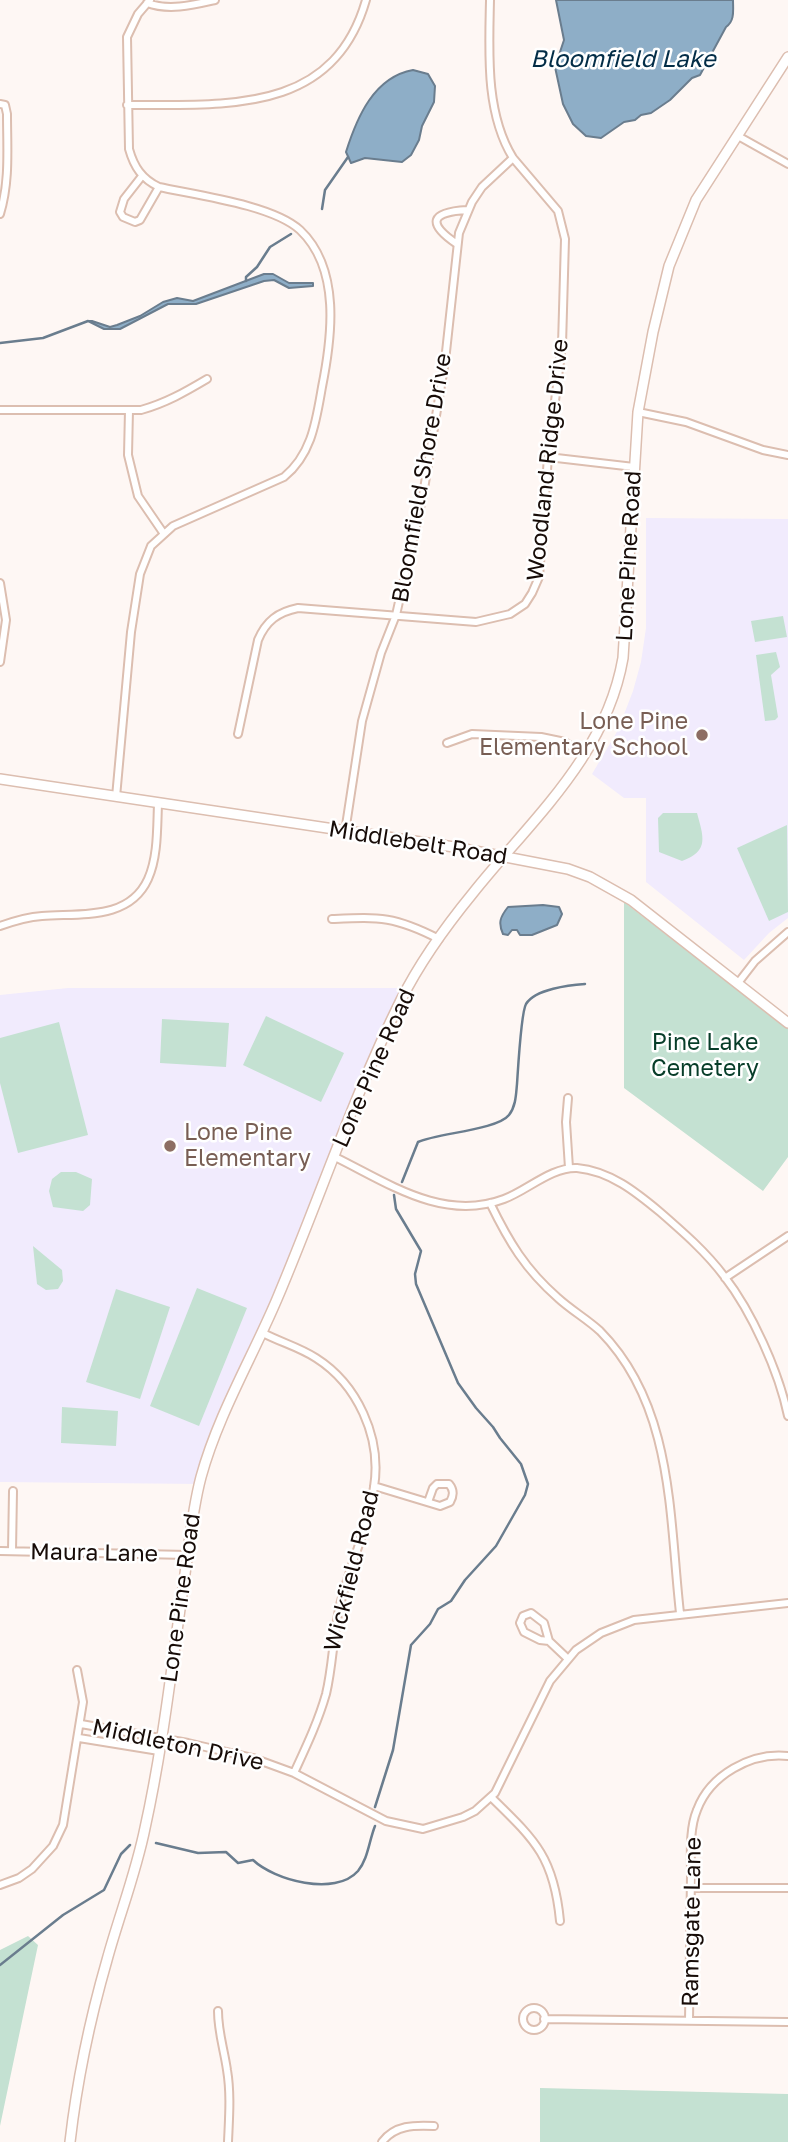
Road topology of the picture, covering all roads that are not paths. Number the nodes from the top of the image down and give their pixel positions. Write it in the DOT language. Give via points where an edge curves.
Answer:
graph roads {
  1 [pos="215,0"];
  2 [pos="366,0"];
  3 [pos="489,0"];
  4 [pos="148,1"];
  5 [pos="788,57"];
  6 [pos="3,104"];
  7 [pos="127,105"];
  8 [pos="738,136"];
  9 [pos="4,157"];
  10 [pos="513,158"];
  11 [pos="788,164"];
  12 [pos="142,176"];
  13 [pos="159,187"];
  14 [pos="467,210"];
  15 [pos="0,214"];
  16 [pos="457,244"];
  17 [pos="207,379"];
  18 [pos="0,410"];
  19 [pos="129,410"];
  20 [pos="638,412"];
  21 [pos="788,455"];
  22 [pos="548,457"];
  23 [pos="634,467"];
  24 [pos="164,534"];
  25 [pos="0,583"];
  26 [pos="396,615"];
  27 [pos="0,662"];
  28 [pos="238,734"];
  29 [pos="447,744"];
  30 [pos="584,756"];
  31 [pos="0,779"];
  32 [pos="116,798"];
  33 [pos="158,804"];
  34 [pos="345,832"];
  35 [pos="506,856"];
  36 [pos="332,919"];
  37 [pos="0,926"];
  38 [pos="788,932"];
  39 [pos="439,939"];
  40 [pos="738,984"];
  41 [pos="788,1023"];
  42 [pos="568,1098"];
  43 [pos="335,1157"];
  44 [pos="569,1168"];
  45 [pos="490,1203"];
  46 [pos="788,1236"];
  47 [pos="725,1278"];
  48 [pos="262,1333"];
  49 [pos="788,1416"];
  50 [pos="374,1486"];
  51 [pos="13,1491"];
  52 [pos="428,1502"];
  53 [pos="0,1551"];
  54 [pos="12,1551"];
  55 [pos="188,1555"];
  56 [pos="788,1603"];
  57 [pos="680,1614"];
  58 [pos="549,1641"];
  59 [pos="568,1659"];
  60 [pos="77,1670"];
  61 [pos="81,1724"];
  62 [pos="79,1738"];
  63 [pos="161,1738"];
  64 [pos="159,1751"];
  65 [pos="788,1756"];
  66 [pos="294,1773"];
  67 [pos="491,1797"];
  68 [pos="0,1885"];
  69 [pos="691,1888"];
  70 [pos="788,1888"];
  71 [pos="560,1921"];
  72 [pos="218,2011"];
  73 [pos="544,2019"];
  74 [pos="689,2021"];
  75 [pos="788,2022"];
  76 [pos="434,2126"];
  77 [pos="70,2142"];
  78 [pos="228,2142"];
  79 [pos="382,2142"];
  1 -- 4 [label="street" via="178,6"];
  2 -- 7 [label="street" via="354,33 333,62 295,88 240,102"];
  3 -- 10 [label="street" via="495,107"];
  4 -- 7 [label="street" via="127,37"];
  5 -- 8 [label="street, Lone Pine Road"];
  6 -- 9 [label="street"];
  7 -- 12 [label="street" via="129,149"];
  8 -- 11 [label="street"];
  8 -- 20 [label="street, Lone Pine Road" via="696,200 669,266"];
  9 -- 15 [label="street" via="7,191"];
  10 -- 14 [label="street, Bloomfield Shore Drive" via="482,187"];
  10 -- 22 [label="street, Woodland Ridge Drive" via="558,211 565,239 562,345"];
  12 -- 13 [label="street"];
  12 -- 13 [label="street" via="124,199 123,217 140,220"];
  13 -- 24 [label="street" via="245,206 281,217 299,229 321,261 331,309 317,414 296,467"];
  14 -- 16 [label="street, Bloomfield Shore Drive"];
  14 -- 16 [label="street" via="448,211 437,218 440,232"];
  16 -- 26 [label="street, Bloomfield Shore Drive" via="435,426"];
  17 -- 19 [label="street" via="160,405"];
  18 -- 19 [label="street"];
  19 -- 24 [label="street" via="128,455 138,496"];
  20 -- 21 [label="street" via="686,422"];
  20 -- 23 [label="street, Lone Pine Road"];
  22 -- 23 [label="street"];
  22 -- 26 [label="street, Woodland Ridge Drive" via="539,577 525,604 510,614 476,622"];
  23 -- 30 [label="street, Lone Pine Road" via="619,684"];
  24 -- 32 [label="street" via="151,546 140,574"];
  25 -- 27 [label="street" via="6,620"];
  26 -- 28 [label="street, Woodland Ridge Drive" via="298,608 269,620 253,655"];
  26 -- 34 [label="street, Bloomfield Shore Drive" via="362,721"];
  29 -- 30 [label="street" via="472,734 541,737 565,742"];
  30 -- 35 [label="street, Lone Pine Road"];
  31 -- 32 [label="street, Middlebelt Road"];
  32 -- 33 [label="street, Middlebelt Road"];
  33 -- 34 [label="street, Middlebelt Road"];
  33 -- 37 [label="street" via="149,878 133,898 102,913 40,916"];
  34 -- 35 [label="street, Middlebelt Road"];
  35 -- 39 [label="street, Lone Pine Road"];
  35 -- 40 [label="street, Middlebelt Road" via="568,869 614,889"];
  36 -- 39 [label="street" via="381,917"];
  38 -- 40 [label="street" via="755,961"];
  39 -- 43 [label="street, Lone Pine Road" via="401,1001"];
  40 -- 41 [label="street, Middlebelt Road"];
  42 -- 44 [label="street"];
  43 -- 45 [label="street" via="443,1206"];
  43 -- 48 [label="street, Lone Pine Road"];
  44 -- 45 [label="street"];
  44 -- 47 [label="street" via="610,1176 648,1202 689,1237"];
  45 -- 57 [label="street" via="530,1271 600,1331 642,1393 657,1430 668,1483"];
  46 -- 47 [label="street"];
  47 -- 49 [label="street" via="774,1369"];
  48 -- 50 [label="street, Wickfield Road" via="314,1356 348,1387 371,1433"];
  48 -- 55 [label="street, Lone Pine Road" via="210,1449"];
  50 -- 52 [label="street"];
  50 -- 66 [label="street, Wickfield Road" via="336,1623 326,1692 315,1730"];
  51 -- 54 [label="street"];
  53 -- 54 [label="street, Maura Lane"];
  54 -- 55 [label="street, Maura Lane"];
  55 -- 63 [label="street, Lone Pine Road"];
  56 -- 57 [label="street, Middleton Drive"];
  57 -- 59 [label="street, Middleton Drive" via="634,1620 601,1633"];
  58 -- 58 [label="street" via="544,1623 531,1613 523,1616 524,1632"];
  58 -- 59 [label="street"];
  59 -- 67 [label="street, Middleton Drive" via="550,1681 509,1770"];
  60 -- 61 [label="street" via="83,1702"];
  61 -- 62 [label="street"];
  61 -- 63 [label="street, Middleton Drive"];
  62 -- 64 [label="street, Middleton Drive"];
  62 -- 68 [label="street" via="59,1836 32,1869"];
  63 -- 64 [label="street, Lone Pine Road"];
  63 -- 66 [label="street, Middleton Drive" via="229,1752"];
  64 -- 77 [label="street, Lone Pine Road" via="142,1843 98,1996"];
  65 -- 69 [label="street, Ramsgate Lane" via="742,1763 713,1784 696,1811"];
  66 -- 67 [label="street, Middleton Drive" via="386,1821 412,1828 451,1822"];
  67 -- 71 [label="street" via="547,1860 558,1891"];
  69 -- 70 [label="street"];
  69 -- 74 [label="street, Ramsgate Lane"];
  72 -- 78 [label="street" via="218,2035 228,2074"];
  73 -- 74 [label="street"];
  74 -- 75 [label="street"];
  76 -- 79 [label="street" via="400,2128"];
}
